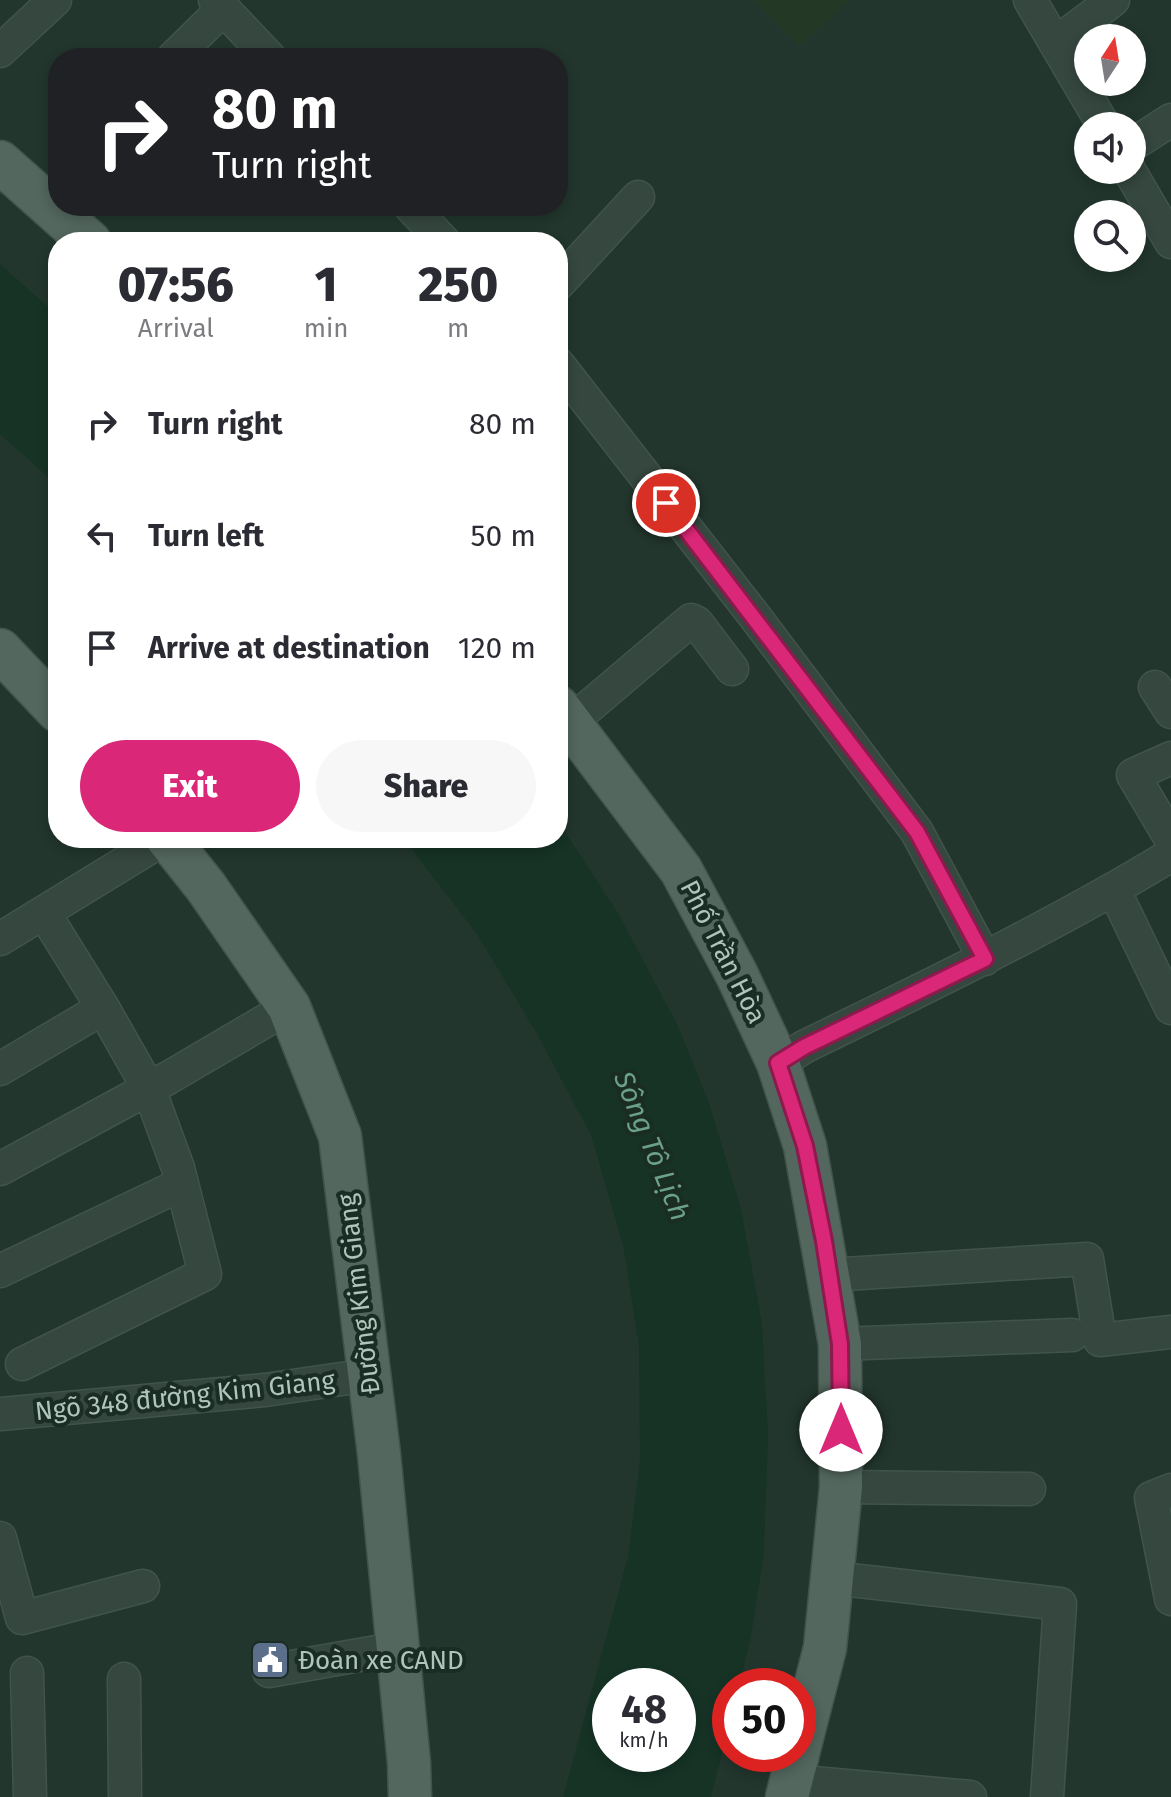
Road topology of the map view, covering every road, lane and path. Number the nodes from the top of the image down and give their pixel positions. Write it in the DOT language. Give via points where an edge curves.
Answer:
graph roads {
  1 [pos="55,0"];
  2 [pos="1030,0"];
  3 [pos="1113,0"];
  4 [pos="219,4"];
  5 [pos="1056,43"];
  6 [pos="182,48"];
  7 [pos="261,48"];
  8 [pos="0,51"];
  9 [pos="1096,112"];
  10 [pos="1171,120"];
  11 [pos="1146,136"];
  12 [pos="0,162"];
  13 [pos="1137,184"];
  14 [pos="638,197"];
  15 [pos="48,205"];
  16 [pos="61,216"];
  17 [pos="419,216"];
  18 [pos="79,232"];
  19 [pos="435,232"];
  20 [pos="1171,242"];
  21 [pos="568,273"];
  22 [pos="568,377"];
  23 [pos="0,650"];
  24 [pos="732,669"];
  25 [pos="48,700"];
  26 [pos="568,712"];
  27 [pos="568,718"];
  28 [pos="1171,758"];
  29 [pos="1171,839"];
  30 [pos="150,848"];
  31 [pos="174,848"];
  32 [pos="1171,855"];
  33 [pos="1114,890"];
  34 [pos="44,913"];
  35 [pos="0,939"];
  36 [pos="985,959"];
  37 [pos="289,1007"];
  38 [pos="103,1008"];
  39 [pos="1171,1008"];
  40 [pos="778,1063"];
  41 [pos="0,1069"];
  42 [pos="149,1089"];
  43 [pos="0,1169"];
  44 [pos="182,1184"];
  45 [pos="0,1271"];
  46 [pos="829,1275"];
  47 [pos="1171,1332"];
  48 [pos="1072,1335"];
  49 [pos="840,1344"];
  50 [pos="22,1364"];
  51 [pos="369,1375"];
  52 [pos="0,1414"];
  53 [pos="841,1487"];
  54 [pos="1029,1489"];
  55 [pos="1171,1490"];
  56 [pos="0,1538"];
  57 [pos="833,1578"];
  58 [pos="143,1586"];
  59 [pos="1171,1599"];
  60 [pos="399,1648"];
  61 [pos="269,1671"];
  62 [pos="27,1673"];
  63 [pos="124,1679"];
  64 [pos="816,1683"];
  65 [pos="800,1772"];
  66 [pos="30,1797"];
  67 [pos="125,1797"];
  68 [pos="410,1797"];
  69 [pos="970,1797"];
  70 [pos="1047,1797"];
  1 -- 8 [label="street"];
  2 -- 5 [label="street"];
  3 -- 5 [label="street"];
  4 -- 6 [label="street"];
  4 -- 7 [label="street"];
  5 -- 9 [label="street"];
  10 -- 11 [label="street"];
  12 -- 15 [label="main road"];
  13 -- 20 [label="street"];
  14 -- 21 [label="street"];
  16 -- 18 [label="main road"];
  17 -- 19 [label="street"];
  22 -- 36 [label="street" via="917,832"];
  23 -- 25 [label="main road"];
  24 -- 26 [label="street" via="691,620"];
  27 -- 40 [label="main road, Phố Trần Hòa" via="681,870"];
  28 -- 29 [label="street" via="1133,775"];
  30 -- 34 [label="street"];
  31 -- 37 [label="main road, Đường Kim Giang"];
  32 -- 33 [label="street"];
  33 -- 36 [label="street"];
  33 -- 39 [label="street"];
  34 -- 35 [label="street"];
  34 -- 38 [label="street"];
  36 -- 40 [label="street"];
  37 -- 42 [label="street"];
  37 -- 51 [label="main road, Đường Kim Giang" via="340,1136"];
  38 -- 41 [label="street"];
  38 -- 42 [label="street"];
  40 -- 46 [label="main road, Phố Trần Hòa" via="805,1146"];
  42 -- 43 [label="street"];
  42 -- 44 [label="street"];
  44 -- 45 [label="street"];
  44 -- 50 [label="street" via="205,1274"];
  46 -- 47 [label="street" via="1087,1259 1100,1340"];
  46 -- 49 [label="main road, Phố Trần Hòa"];
  48 -- 49 [label="street"];
  49 -- 53 [label="main road, Phố Trần Hòa"];
  51 -- 52 [label="street, Ngõ 348 đường Kim Giang"];
  51 -- 60 [label="main road, Đường Kim Giang"];
  53 -- 54 [label="street"];
  53 -- 57 [label="main road, Phố Trần Hòa"];
  55 -- 59 [label="street" via="1151,1498"];
  56 -- 58 [label="street" via="22,1618"];
  57 -- 64 [label="main road, Phố Trần Hòa"];
  57 -- 70 [label="street" via="1060,1604"];
  60 -- 61 [label="street"];
  60 -- 68 [label="main road, Đường Kim Giang"];
  62 -- 66 [label="street"];
  63 -- 67 [label="street"];
  65 -- 69 [label="street"];
}
